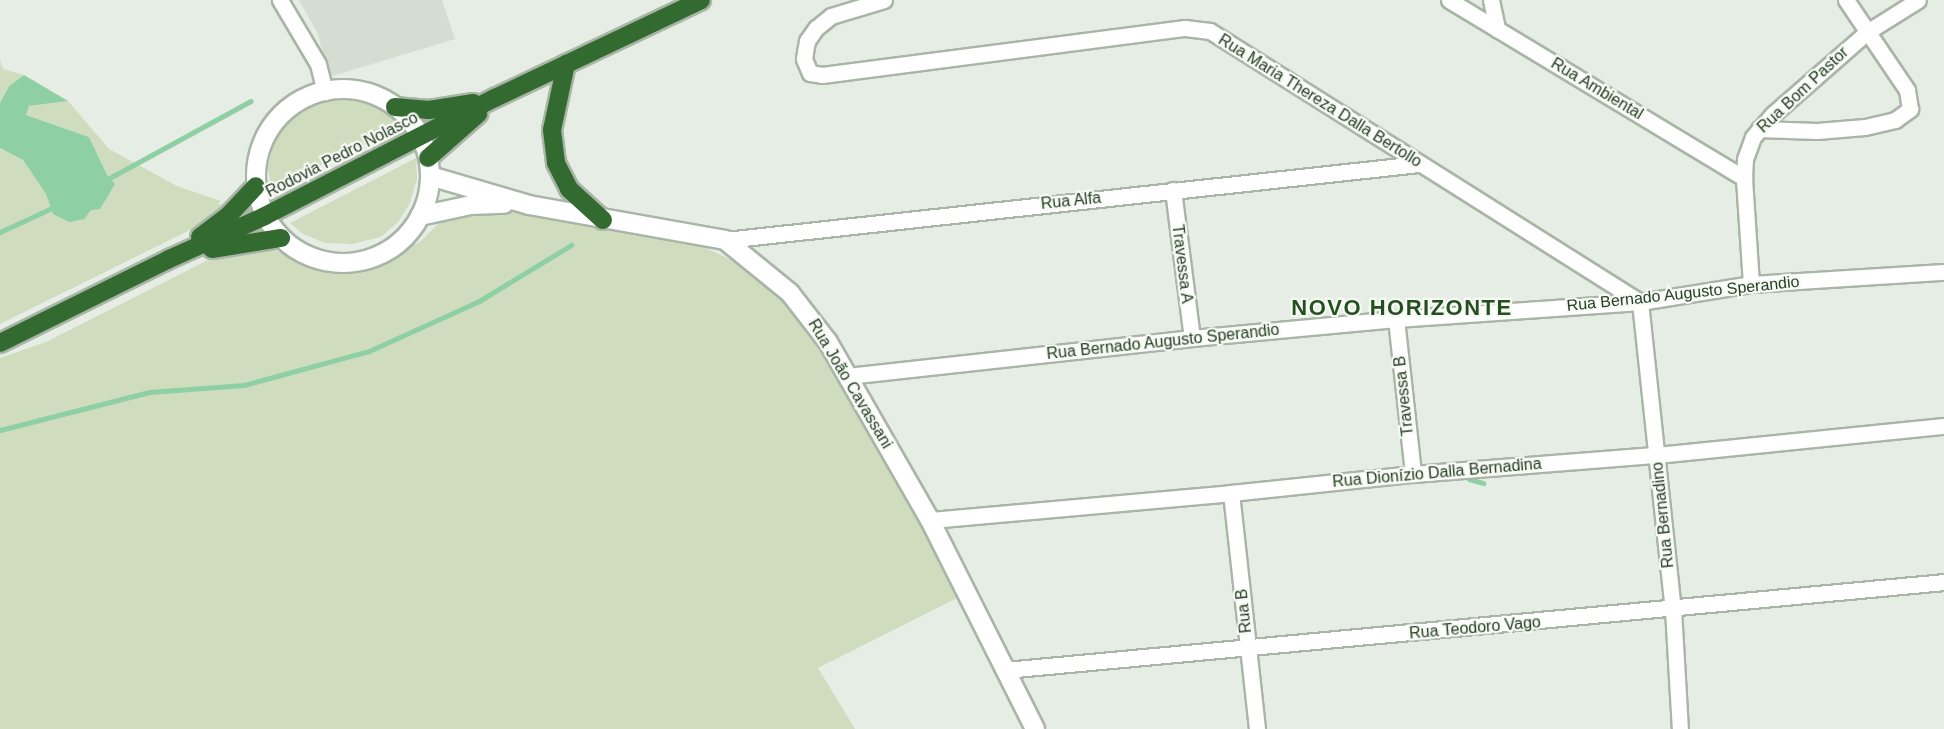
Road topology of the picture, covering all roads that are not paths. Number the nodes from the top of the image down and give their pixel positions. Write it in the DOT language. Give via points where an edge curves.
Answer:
graph roads {
  1 [pos="280,0"];
  2 [pos="701,0"];
  3 [pos="884,0"];
  4 [pos="1449,0"];
  5 [pos="1491,0"];
  6 [pos="1846,0"];
  7 [pos="1918,0"];
  8 [pos="1497,29"];
  9 [pos="1867,32"];
  10 [pos="566,64"];
  11 [pos="325,92"];
  12 [pos="495,98"];
  13 [pos="395,107"];
  14 [pos="1760,129"];
  15 [pos="420,136"];
  16 [pos="428,158"];
  17 [pos="1419,164"];
  18 [pos="430,176"];
  19 [pos="1744,178"];
  20 [pos="256,186"];
  21 [pos="1173,190"];
  22 [pos="529,205"];
  23 [pos="265,216"];
  24 [pos="420,216"];
  25 [pos="603,220"];
  26 [pos="281,238"];
  27 [pos="724,240"];
  28 [pos="169,259"];
  29 [pos="1944,272"];
  30 [pos="1751,284"];
  31 [pos="1640,302"];
  32 [pos="1396,319"];
  33 [pos="1192,338"];
  34 [pos="0,343"];
  35 [pos="848,376"];
  36 [pos="1944,426"];
  37 [pos="1657,455"];
  38 [pos="1413,474"];
  39 [pos="1232,493"];
  40 [pos="930,520"];
  41 [pos="1944,582"];
  42 [pos="1673,609"];
  43 [pos="1248,649"];
  44 [pos="1005,670"];
  45 [pos="1035,729"];
  46 [pos="1257,729"];
  47 [pos="1680,729"];
  1 -- 11 [label="street" via="318,64"];
  2 -- 10 [label="highway, Rodovia Pedro Nolasco"];
  3 -- 17 [label="street, Rua Maria Thereza Dalla Bertollo" via="831,16 811,35 804,59 810,73 822,75 1201,29 1210,31"];
  4 -- 8 [label="street, Rua Ambiental"];
  5 -- 8 [label="street"];
  6 -- 9 [label="street"];
  7 -- 9 [label="street, Rua Bom Pastor"];
  8 -- 19 [label="street, Rua Ambiental"];
  9 -- 14 [label="street, Rua Bom Pastor"];
  9 -- 14 [label="street" via="1906,90 1910,109 1904,115 1865,127"];
  10 -- 12 [label="highway, Rodovia Pedro Nolasco"];
  10 -- 25 [label="highway" via="552,130 553,151 569,189"];
  11 -- 13 [label="main road" via="353,90"];
  11 -- 20 [label="main road" via="290,107 274,123 259,153"];
  12 -- 13 [label="highway" via="436,109"];
  12 -- 15 [label="highway, Rodovia Pedro Nolasco"];
  12 -- 16 [label="highway"];
  13 -- 15 [label="main road"];
  14 -- 19 [label="street, Rua Bom Pastor" via="1745,159"];
  15 -- 16 [label="main road"];
  15 -- 23 [label="highway, Rodovia Pedro Nolasco"];
  16 -- 18 [label="main road"];
  17 -- 21 [label="street, Rua Alfa"];
  17 -- 31 [label="street, Rua Maria Thereza Dalla Bertollo"];
  18 -- 22 [label="main road"];
  18 -- 24 [label="main road" via="428,197"];
  19 -- 30 [label="street, Rua Bom Pastor"];
  20 -- 23 [label="main road"];
  20 -- 28 [label="highway" via="227,217"];
  21 -- 27 [label="street, Rua Alfa"];
  21 -- 33 [label="street, Travessa A"];
  22 -- 24 [label="main road" via="471,205"];
  22 -- 25 [label="main road, Rua João Cavassani"];
  23 -- 26 [label="main road"];
  23 -- 28 [label="highway, Rodovia Pedro Nolasco"];
  24 -- 26 [label="main road" via="400,242 362,261 318,260"];
  25 -- 27 [label="main road, Rua João Cavassani"];
  26 -- 28 [label="highway" via="238,243"];
  27 -- 35 [label="main road, Rua João Cavassani" via="790,293 815,323"];
  28 -- 34 [label="highway, Rodovia Pedro Nolasco"];
  29 -- 30 [label="street, Rua Bernado Augusto Sperandio"];
  30 -- 31 [label="street, Rua Bernado Augusto Sperandio"];
  31 -- 32 [label="street, Rua Bernado Augusto Sperandio"];
  31 -- 37 [label="street, Rua Bernadino"];
  32 -- 33 [label="street, Rua Bernado Augusto Sperandio"];
  32 -- 38 [label="street, Travessa B"];
  33 -- 35 [label="street, Rua Bernado Augusto Sperandio"];
  35 -- 40 [label="main road, Rua João Cavassani"];
  36 -- 37 [label="street, Rua Dionízio Dalla Bernadina"];
  37 -- 38 [label="street, Rua Dionízio Dalla Bernadina"];
  37 -- 42 [label="street, Rua Bernadino"];
  38 -- 39 [label="street, Rua Dionízio Dalla Bernadina"];
  39 -- 40 [label="street, Rua Dionízio Dalla Bernadina"];
  39 -- 43 [label="street, Rua B"];
  40 -- 44 [label="main road, Rua João Cavassani"];
  41 -- 42 [label="street, Rua Teodoro Vago"];
  42 -- 43 [label="street, Rua Teodoro Vago"];
  42 -- 47 [label="street, Rua Bernadino"];
  43 -- 44 [label="street, Rua Teodoro Vago"];
  43 -- 46 [label="street, Rua B"];
  44 -- 45 [label="main road, Rua João Cavassani"];
}
